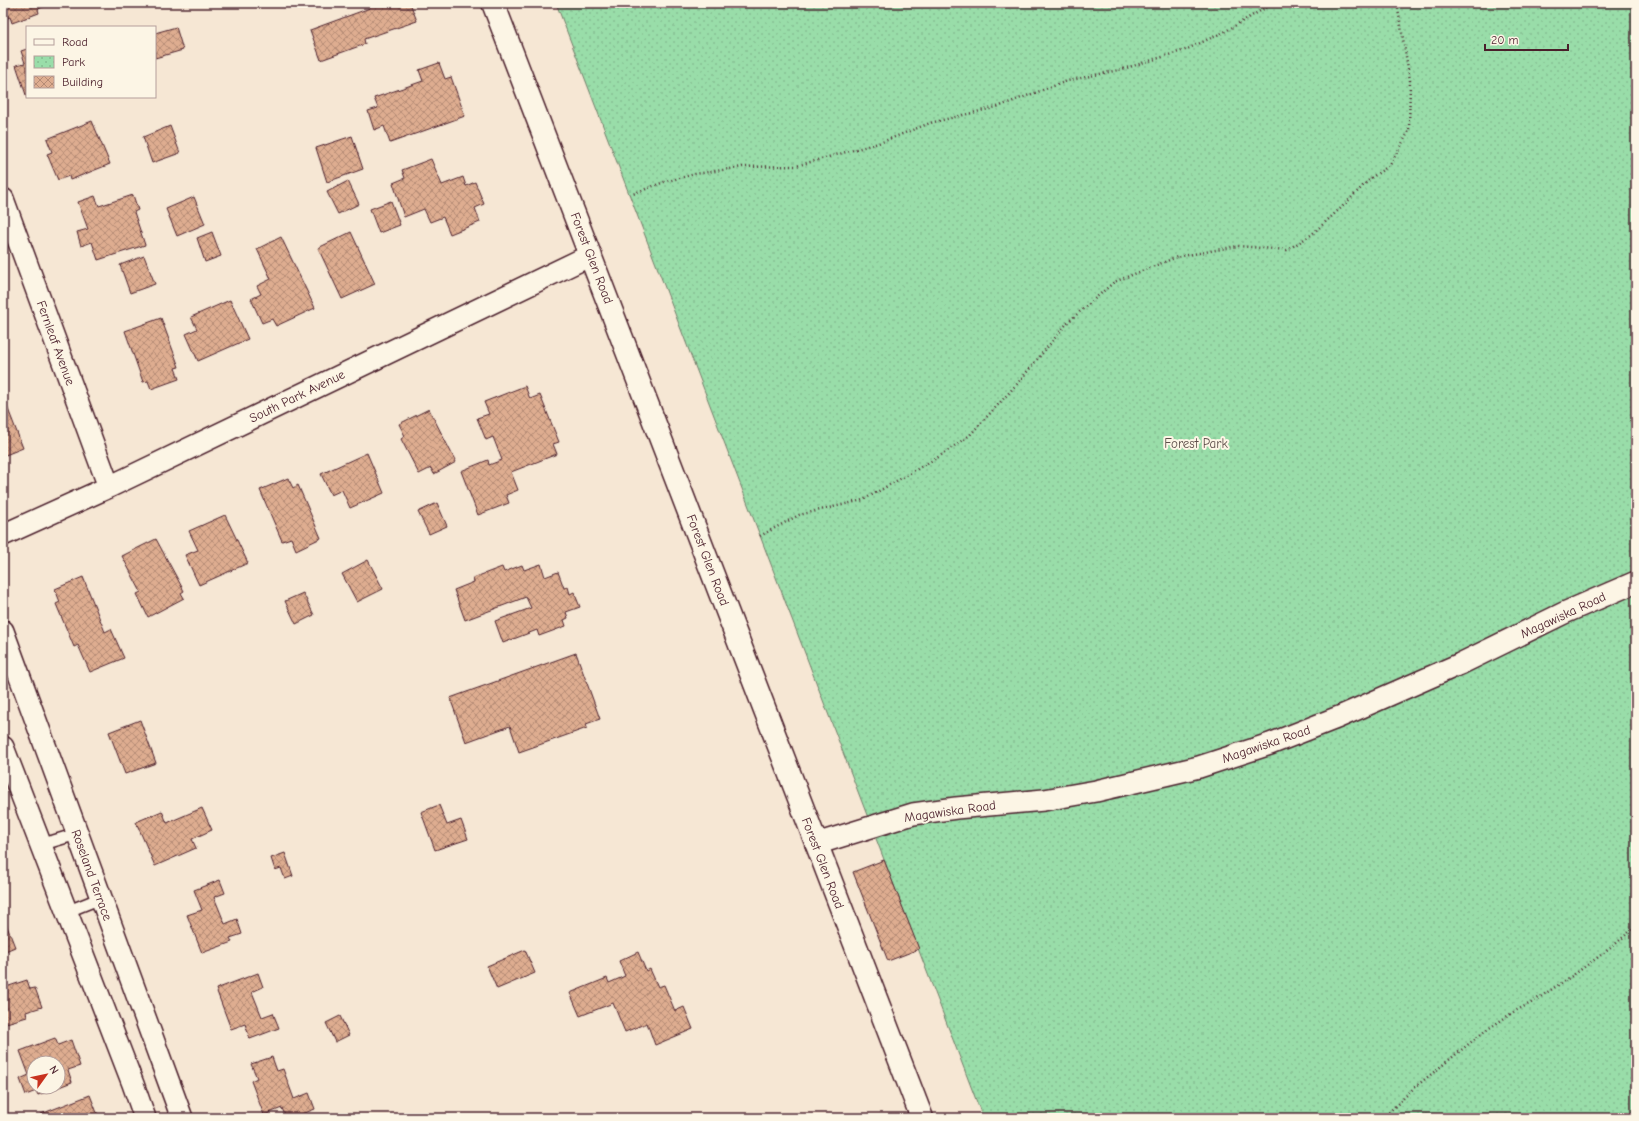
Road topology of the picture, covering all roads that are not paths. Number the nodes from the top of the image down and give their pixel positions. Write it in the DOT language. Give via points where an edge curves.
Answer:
graph roads {
  1 [pos="493,3"];
  2 [pos="3,199"];
  3 [pos="591,256"];
  4 [pos="109,487"];
  5 [pos="3,535"];
  6 [pos="1636,582"];
  7 [pos="3,631"];
  8 [pos="3,747"];
  9 [pos="77,834"];
  10 [pos="816,844"];
  11 [pos="40,845"];
  12 [pos="100,898"];
  13 [pos="66,912"];
  14 [pos="145,1118"];
  15 [pos="182,1118"];
  16 [pos="922,1118"];
  1 -- 3 [label="street, Forest Glen Road"];
  2 -- 4 [label="street, Fernleaf Avenue"];
  3 -- 4 [label="street, South Park Avenue"];
  3 -- 10 [label="street, Forest Glen Road"];
  4 -- 5 [label="street, South Park Avenue"];
  6 -- 10 [label="street, Magawiska Road" via="1346,715 1206,765 1148,780 1044,800 913,814"];
  7 -- 9 [label="street, Roseland Terrace"];
  8 -- 11 [label="street"];
  9 -- 11 [label="lane"];
  9 -- 12 [label="street, Roseland Terrace"];
  10 -- 16 [label="street, Forest Glen Road"];
  11 -- 13 [label="street"];
  12 -- 13 [label="lane"];
  12 -- 15 [label="street, Roseland Terrace"];
  13 -- 14 [label="street"];
}
